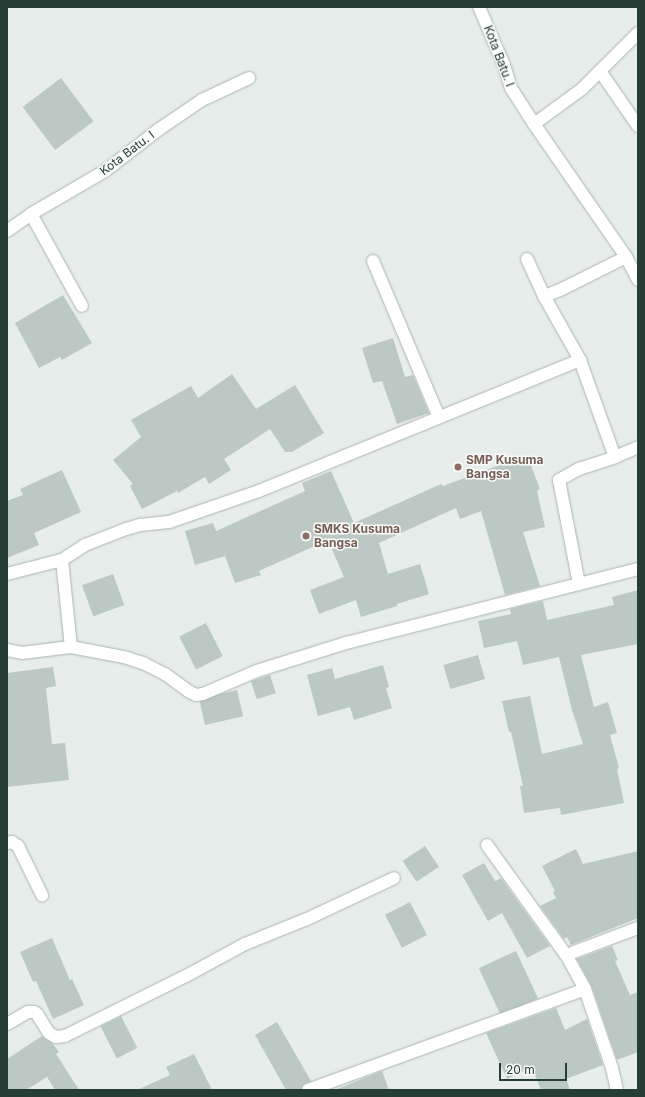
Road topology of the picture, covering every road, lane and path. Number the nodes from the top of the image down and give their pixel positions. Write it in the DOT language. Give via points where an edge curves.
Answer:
graph roads {
  1 [pos="480,7"];
  2 [pos="638,33"];
  3 [pos="600,71"];
  4 [pos="249,78"];
  5 [pos="534,124"];
  6 [pos="638,126"];
  7 [pos="31,214"];
  8 [pos="7,230"];
  9 [pos="626,257"];
  10 [pos="527,259"];
  11 [pos="373,261"];
  12 [pos="638,280"];
  13 [pos="544,296"];
  14 [pos="82,306"];
  15 [pos="580,360"];
  16 [pos="439,417"];
  17 [pos="638,447"];
  18 [pos="615,457"];
  19 [pos="62,560"];
  20 [pos="638,569"];
  21 [pos="7,574"];
  22 [pos="579,584"];
  23 [pos="71,647"];
  24 [pos="7,650"];
  25 [pos="7,842"];
  26 [pos="487,845"];
  27 [pos="394,878"];
  28 [pos="42,895"];
  29 [pos="638,928"];
  30 [pos="566,955"];
  31 [pos="585,989"];
  32 [pos="7,1024"];
  33 [pos="308,1090"];
  34 [pos="617,1090"];
  1 -- 5 [label="street, Kota Batu. I" via="511,88"];
  2 -- 3 [label="street"];
  3 -- 5 [label="street" via="563,104"];
  3 -- 6 [label="street"];
  4 -- 7 [label="street, Kota Batu. I" via="202,100 105,171"];
  5 -- 9 [label="street, Kota Batu. I"];
  7 -- 8 [label="street, Kota Batu. I"];
  7 -- 14 [label="street"];
  9 -- 12 [label="street, Kota Batu. I"];
  9 -- 13 [label="street"];
  10 -- 13 [label="street"];
  11 -- 16 [label="street"];
  13 -- 15 [label="street"];
  15 -- 16 [label="street"];
  15 -- 18 [label="street"];
  16 -- 19 [label="street" via="260,491 170,522 140,525 110,535 85,545"];
  17 -- 18 [label="street"];
  18 -- 22 [label="street" via="579,469 559,480"];
  19 -- 21 [label="street"];
  19 -- 23 [label="street"];
  20 -- 22 [label="street"];
  22 -- 23 [label="street" via="346,643 263,668 196,695 145,664 124,657"];
  23 -- 24 [label="street" via="22,653"];
  25 -- 28 [label="street" via="18,846"];
  26 -- 30 [label="street"];
  27 -- 32 [label="street" via="307,919 245,944 66,1036 56,1037 49,1034 34,1012 28,1012"];
  29 -- 30 [label="street"];
  30 -- 31 [label="street"];
  31 -- 33 [label="street"];
  31 -- 34 [label="street"];
}
